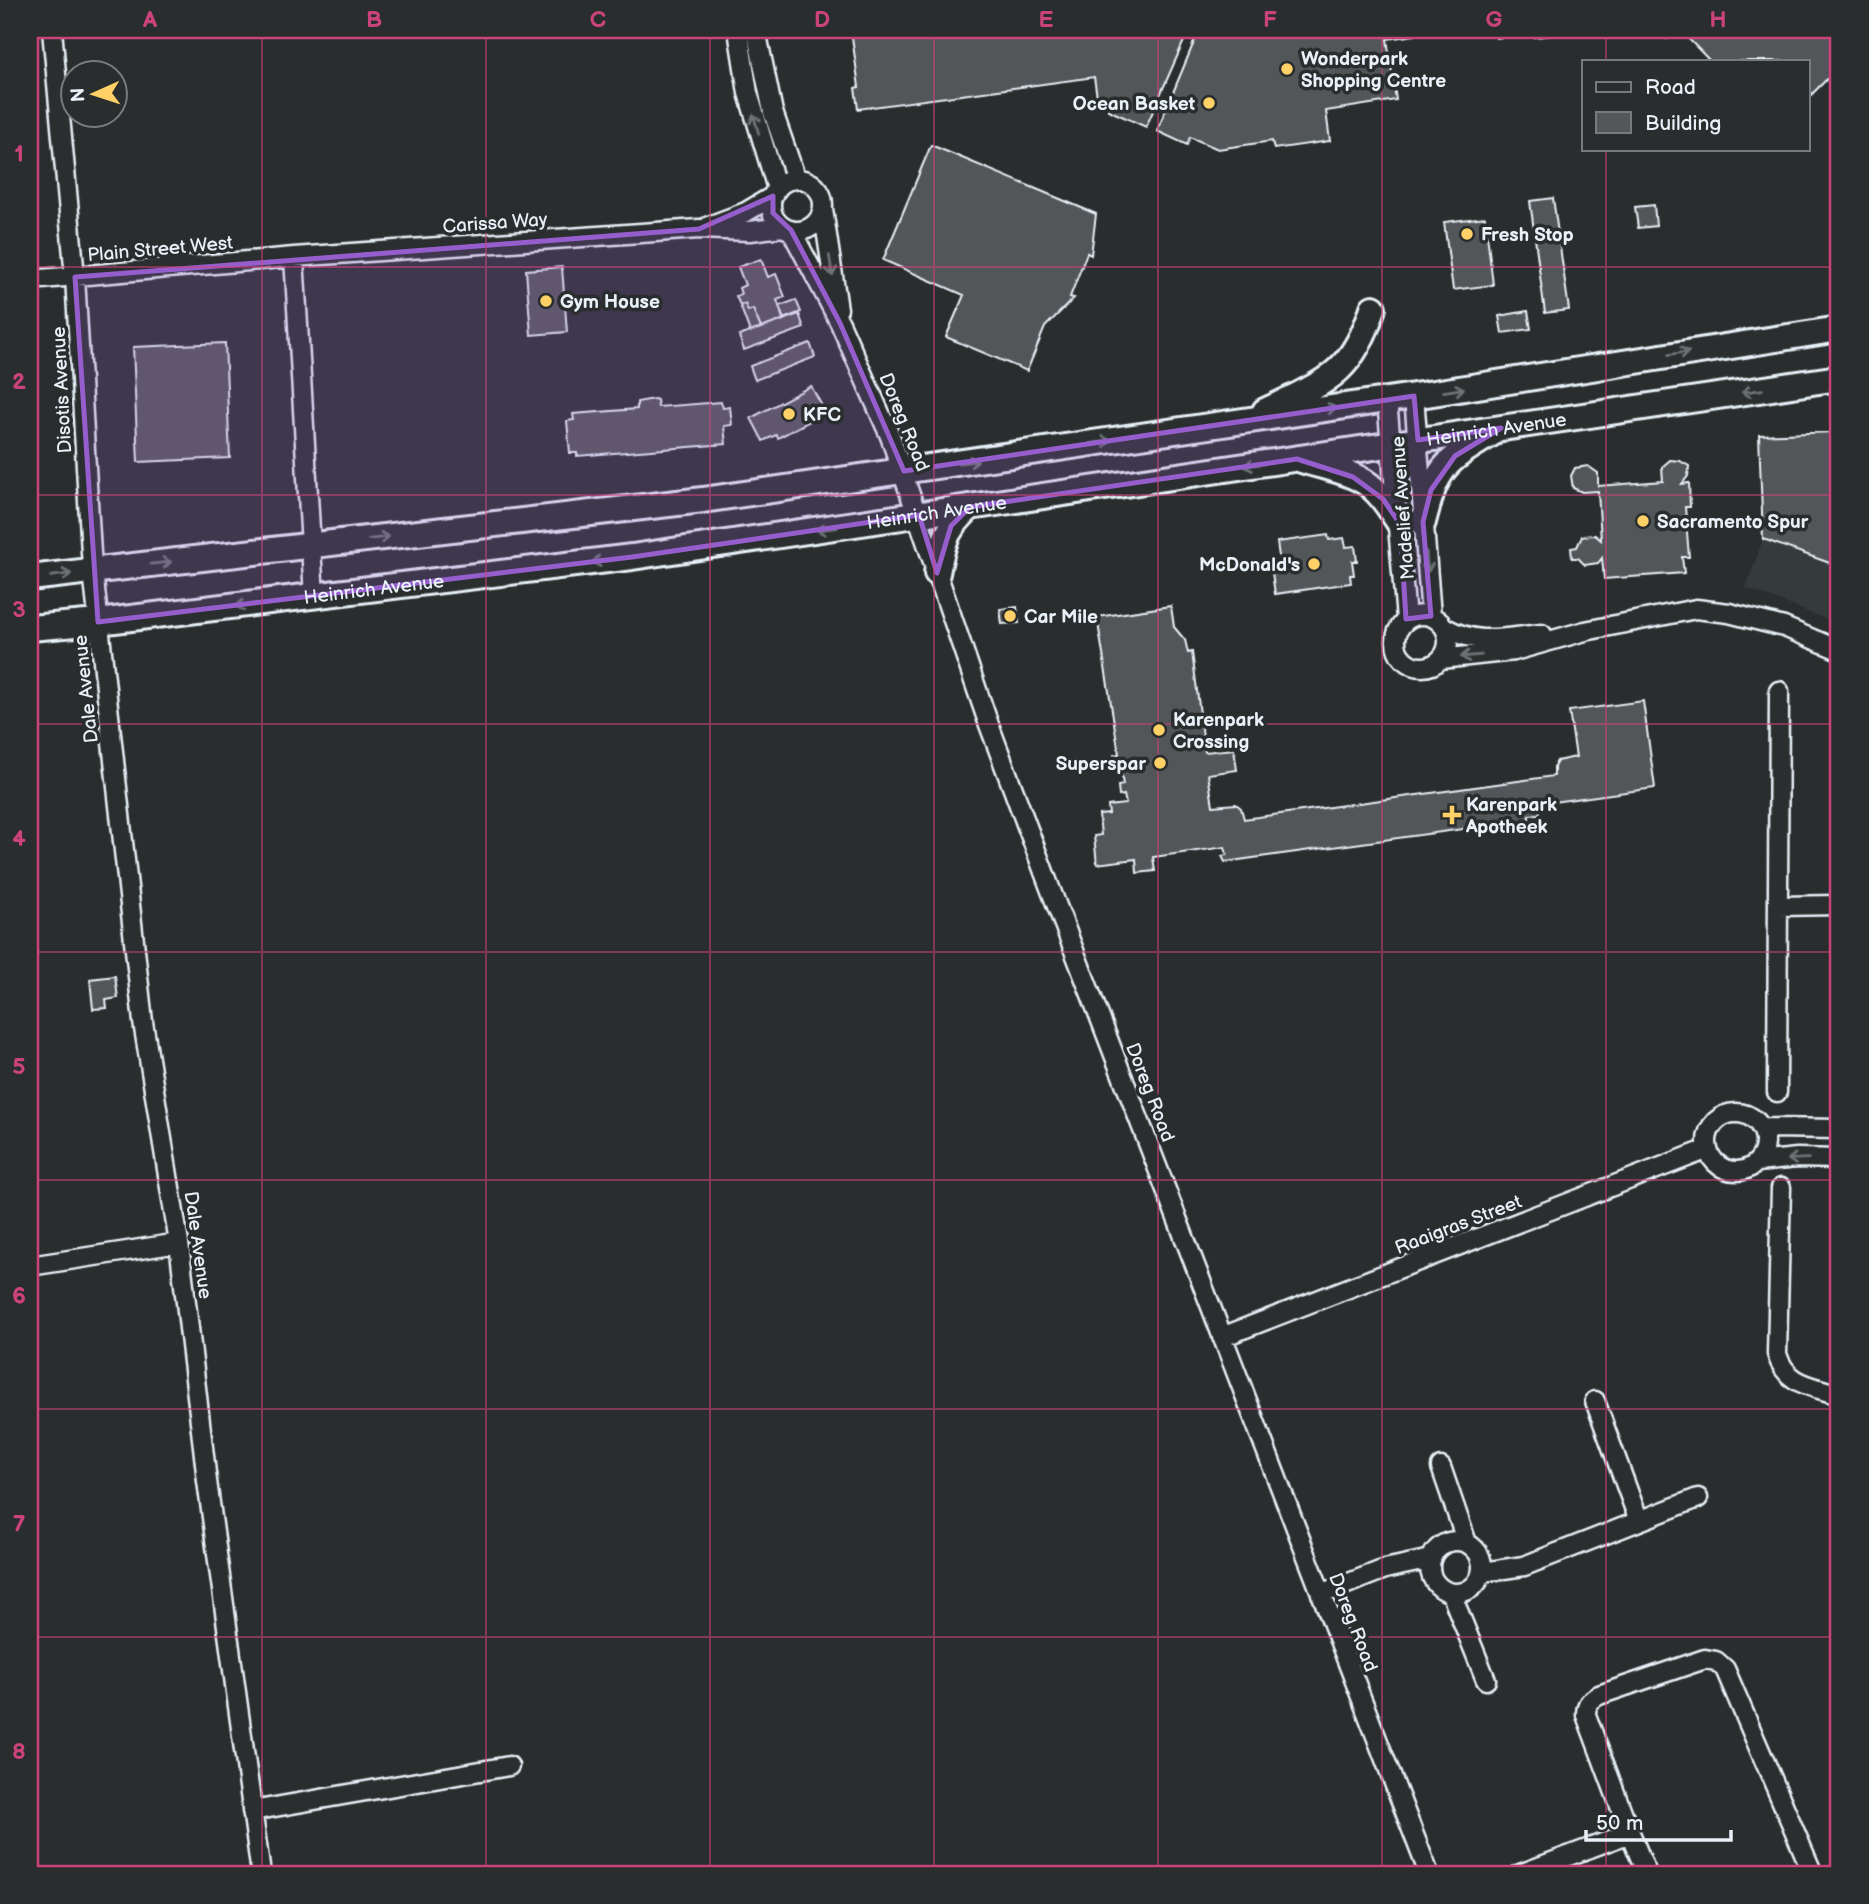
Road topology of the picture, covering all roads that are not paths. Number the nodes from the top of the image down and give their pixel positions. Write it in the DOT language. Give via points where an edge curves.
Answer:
graph roads {
  1 [pos="52,30"];
  2 [pos="738,30"];
  3 [pos="756,30"];
  4 [pos="796,179"];
  5 [pos="775,193"];
  6 [pos="823,209"];
  7 [pos="787,228"];
  8 [pos="699,229"];
  9 [pos="295,257"];
  10 [pos="75,277"];
  11 [pos="30,280"];
  12 [pos="1373,308"];
  13 [pos="840,323"];
  14 [pos="1839,329"];
  15 [pos="1839,378"];
  16 [pos="1414,396"];
  17 [pos="1387,400"];
  18 [pos="1242,421"];
  19 [pos="1501,428"];
  20 [pos="1418,440"];
  21 [pos="1391,444"];
  22 [pos="1297,459"];
  23 [pos="904,471"];
  24 [pos="970,507"];
  25 [pos="919,515"];
  26 [pos="1411,523"];
  27 [pos="312,546"];
  28 [pos="93,571"];
  29 [pos="937,573"];
  30 [pos="30,578"];
  31 [pos="314,597"];
  32 [pos="1406,619"];
  33 [pos="98,622"];
  34 [pos="1438,622"];
  35 [pos="30,628"];
  36 [pos="1585,631"];
  37 [pos="1839,650"];
  38 [pos="1441,659"];
  39 [pos="1779,691"];
  40 [pos="1778,905"];
  41 [pos="1839,905"];
  42 [pos="1777,1091"];
  43 [pos="1761,1128"];
  44 [pos="1839,1129"];
  45 [pos="1708,1149"];
  46 [pos="1839,1159"];
  47 [pos="1757,1162"];
  48 [pos="1781,1188"];
  49 [pos="179,1243"];
  50 [pos="30,1266"];
  51 [pos="1222,1337"];
  52 [pos="1839,1395"];
  53 [pos="1595,1401"];
  54 [pos="1441,1467"];
  55 [pos="1698,1499"];
  56 [pos="1639,1521"];
  57 [pos="1467,1543"];
  58 [pos="1431,1559"];
  59 [pos="1483,1572"];
  60 [pos="1451,1593"];
  61 [pos="1321,1594"];
  62 [pos="1486,1680"];
  63 [pos="509,1766"];
  64 [pos="252,1811"];
  65 [pos="1630,1833"];
  66 [pos="261,1874"];
  67 [pos="1429,1874"];
  68 [pos="1520,1874"];
  69 [pos="1647,1874"];
  70 [pos="1812,1874"];
  1 -- 10 [label="street, Disotis Avenue"];
  5 -- 2 [label="street, Doreg Road, one-way" via="748,93"];
  3 -- 4 [label="street" via="773,112"];
  4 -- 5 [label="street" via="782,184"];
  4 -- 6 [label="street, Doreg Road" via="815,186"];
  5 -- 7 [label="street, Doreg Road" via="773,213"];
  5 -- 8 [label="street, Carissa Way" via="746,212"];
  6 -- 7 [label="street" via="815,224 800,231"];
  6 -- 13 [label="street, Doreg Road, one-way"];
  7 -- 8 [label="street, Carissa Way"];
  7 -- 13 [label="street, Doreg Road"];
  8 -- 9 [label="street, Carissa Way"];
  9 -- 10 [label="street, Plain Street West"];
  9 -- 27 [label="street"];
  10 -- 11 [label="street, Plain Street West"];
  10 -- 28 [label="street, Disotis Avenue"];
  12 -- 18 [label="street" via="1358,347 1336,374"];
  13 -- 23 [label="street, Doreg Road"];
  16 -- 14 [label="street, one-way"];
  15 -- 19 [label="street, Heinrich Avenue, one-way"];
  16 -- 17 [label="street"];
  16 -- 20 [label="street, Madelief Avenue"];
  18 -- 17 [label="street, one-way"];
  17 -- 21 [label="street, Madelief Avenue"];
  23 -- 18 [label="street, one-way"];
  19 -- 20 [label="street, Heinrich Avenue"];
  19 -- 26 [label="street" via="1441,470"];
  20 -- 21 [label="street, Heinrich Avenue"];
  20 -- 26 [label="street, Madelief Avenue"];
  21 -- 22 [label="street, Heinrich Avenue"];
  21 -- 26 [label="street, Madelief Avenue"];
  22 -- 24 [label="street, Heinrich Avenue, one-way"];
  22 -- 26 [label="street" via="1368,484"];
  23 -- 25 [label="street, Doreg Road"];
  27 -- 23 [label="street, one-way" via="703,500"];
  24 -- 25 [label="street, Heinrich Avenue"];
  24 -- 29 [label="street" via="944,539"];
  25 -- 29 [label="street, Doreg Road"];
  25 -- 31 [label="street, Heinrich Avenue, one-way"];
  26 -- 32 [label="street, Madelief Avenue"];
  26 -- 34 [label="street, Madelief Avenue, one-way"];
  28 -- 27 [label="street, one-way"];
  27 -- 31 [label="street"];
  30 -- 28 [label="street, one-way"];
  28 -- 33 [label="street, Disotis Avenue"];
  29 -- 51 [label="street, Doreg Road" via="1016,799"];
  31 -- 33 [label="street, Heinrich Avenue, one-way"];
  32 -- 34 [label="street" via="1423,614"];
  32 -- 38 [label="street" via="1396,634 1402,658 1417,667"];
  33 -- 35 [label="street, Heinrich Avenue"];
  33 -- 49 [label="street, Dale Avenue" via="143,1022"];
  34 -- 36 [label="street" via="1475,640"];
  34 -- 38 [label="street" via="1448,643"];
  36 -- 37 [label="street" via="1696,609 1784,627"];
  36 -- 38 [label="street, one-way" via="1514,651"];
  39 -- 40 [label="street"];
  40 -- 41 [label="street"];
  40 -- 42 [label="street"];
  43 -- 44 [label="street"];
  43 -- 45 [label="street" via="1745,1115 1725,1115 1710,1129"];
  43 -- 47 [label="street" via="1765,1146"];
  45 -- 47 [label="street" via="1725,1168 1742,1170"];
  45 -- 51 [label="street, Raaigras Street"];
  46 -- 47 [label="street, one-way"];
  48 -- 52 [label="street" via="1776,1342 1780,1364 1791,1378"];
  49 -- 50 [label="street"];
  49 -- 64 [label="street, Dale Avenue"];
  51 -- 61 [label="street, Doreg Road"];
  53 -- 56 [label="street"];
  54 -- 57 [label="street"];
  55 -- 56 [label="street"];
  56 -- 59 [label="street" via="1524,1566"];
  57 -- 58 [label="street" via="1441,1545"];
  57 -- 59 [label="street" via="1480,1555"];
  58 -- 60 [label="street" via="1432,1577"];
  58 -- 61 [label="street" via="1385,1569"];
  59 -- 60 [label="street" via="1475,1587"];
  60 -- 62 [label="street"];
  61 -- 67 [label="street, Doreg Road"];
  63 -- 64 [label="street"];
  64 -- 66 [label="street, Dale Avenue"];
  65 -- 68 [label="street"];
  65 -- 69 [label="street"];
  65 -- 70 [label="street" via="1586,1706 1599,1695 1705,1659 1716,1661 1725,1669"];
}
